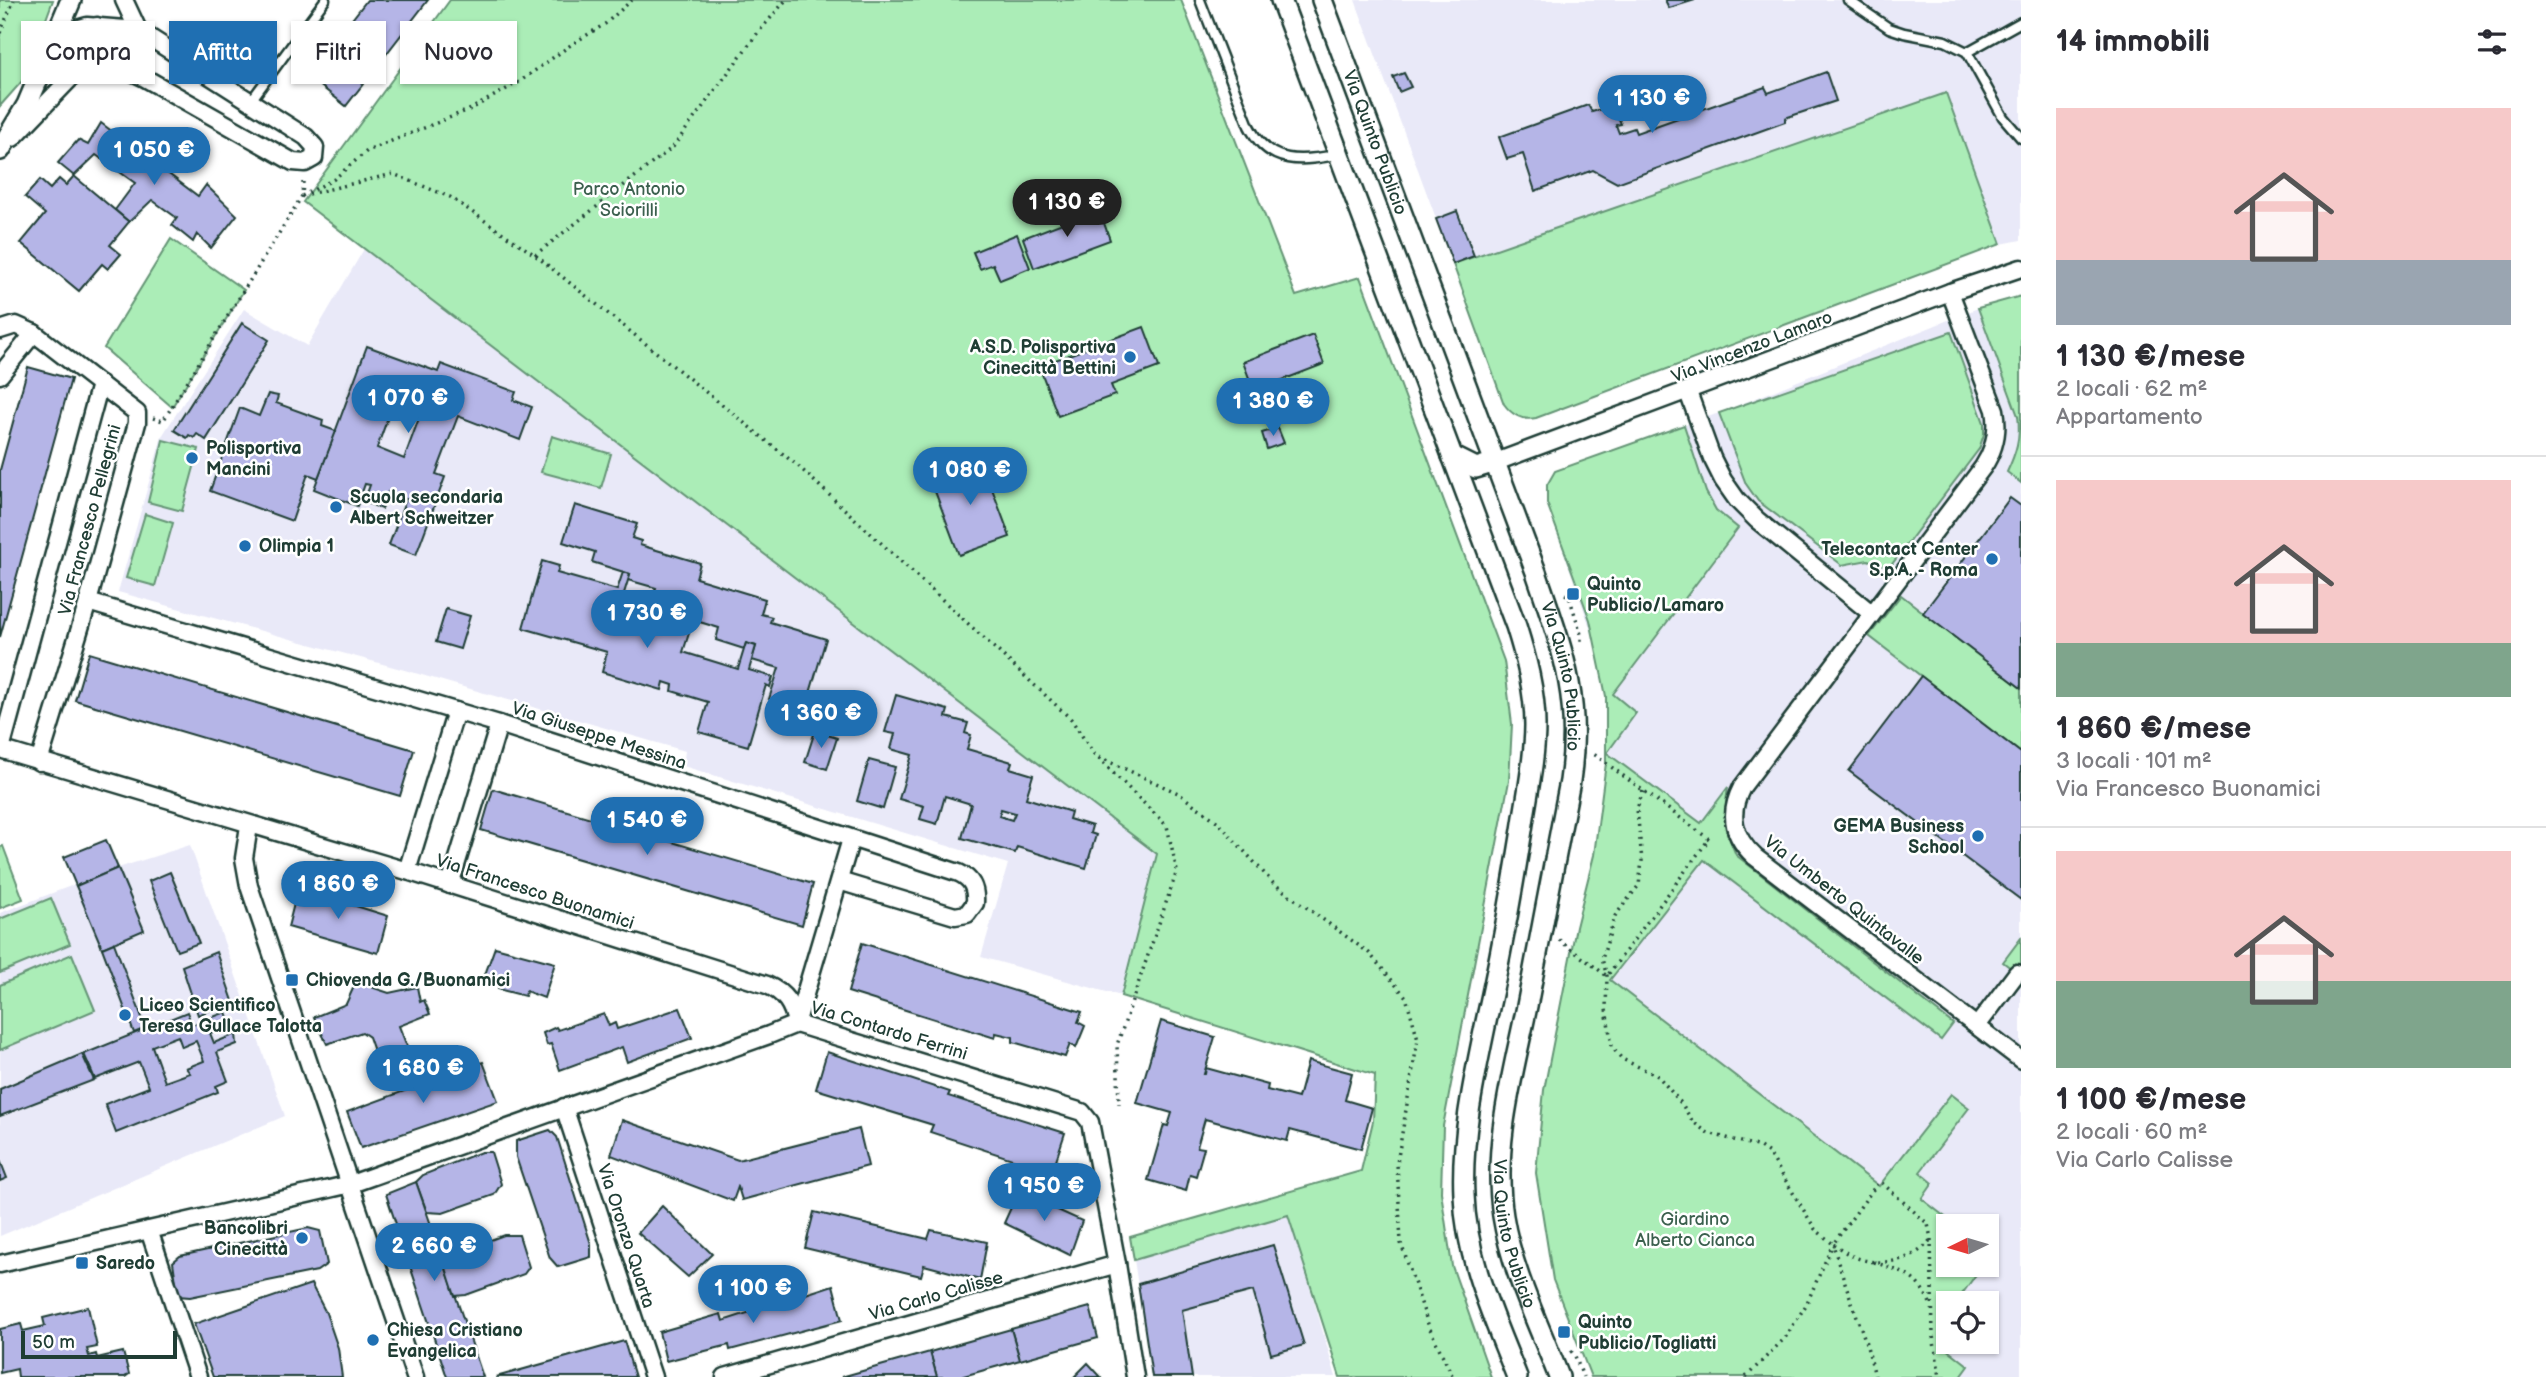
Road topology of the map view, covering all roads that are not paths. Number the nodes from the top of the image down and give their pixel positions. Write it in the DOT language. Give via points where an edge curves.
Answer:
graph roads {
  1 [pos="71,0"];
  2 [pos="124,0"];
  3 [pos="325,0"];
  4 [pos="1200,0"];
  5 [pos="1281,0"];
  6 [pos="1322,0"];
  7 [pos="1849,0"];
  8 [pos="63,21"];
  9 [pos="134,21"];
  10 [pos="2021,22"];
  11 [pos="155,41"];
  12 [pos="1967,52"];
  13 [pos="36,84"];
  14 [pos="65,84"];
  15 [pos="155,84"];
  16 [pos="250,102"];
  17 [pos="232,128"];
  18 [pos="2021,138"];
  19 [pos="0,150"];
  20 [pos="1340,154"];
  21 [pos="2021,268"];
  22 [pos="1950,292"];
  23 [pos="0,330"];
  24 [pos="34,333"];
  25 [pos="0,375"];
  26 [pos="100,384"];
  27 [pos="1688,392"];
  28 [pos="1452,456"];
  29 [pos="1496,462"];
  30 [pos="88,602"];
  31 [pos="1871,613"];
  32 [pos="456,711"];
  33 [pos="499,723"];
  34 [pos="1,749"];
  35 [pos="39,762"];
  36 [pos="249,825"];
  37 [pos="851,839"];
  38 [pos="407,871"];
  39 [pos="839,881"];
  40 [pos="450,885"];
  41 [pos="2017,973"];
  42 [pos="796,1024"];
  43 [pos="1977,1026"];
  44 [pos="2021,1059"];
  45 [pos="564,1107"];
  46 [pos="351,1184"];
  47 [pos="149,1230"];
  48 [pos="0,1264"];
  49 [pos="1117,1264"];
  50 [pos="786,1360"];
  51 [pos="198,1377"];
  52 [pos="415,1377"];
  53 [pos="653,1377"];
  54 [pos="725,1377"];
  55 [pos="790,1377"];
  56 [pos="1135,1377"];
  57 [pos="1517,1377"];
  58 [pos="1559,1377"];
  1 -- 8 [label="street"];
  2 -- 9 [label="street"];
  3 -- 16 [label="lane"];
  4 -- 20 [label="lane" via="1259,143 1272,153 1293,159"];
  5 -- 20 [label="street, Via Quinto Publicio"];
  6 -- 29 [label="street, Via Quinto Publicio"];
  7 -- 12 [label="lane" via="1889,28 1945,41"];
  10 -- 12 [label="lane"];
  11 -- 16 [label="street"];
  12 -- 18 [label="lane" via="2003,117"];
  13 -- 19 [label="street"];
  14 -- 19 [label="street"];
  15 -- 17 [label="street"];
  16 -- 17 [label="street"];
  16 -- 17 [label="street" via="311,142 314,158 293,162"];
  20 -- 28 [label="street, Via Quinto Publicio"];
  21 -- 22 [label="street, Via Vincenzo Lamaro"];
  22 -- 27 [label="street, Via Vincenzo Lamaro"];
  22 -- 31 [label="street, Via Umberto Quintavalle" via="1996,410 1995,442 1988,460"];
  23 -- 24 [label="street" via="16,325"];
  24 -- 25 [label="street"];
  24 -- 26 [label="street"];
  26 -- 30 [label="street, Via Francesco Pellegrini" via="137,414 137,423"];
  26 -- 34 [label="street, Via Francesco Pellegrini"];
  27 -- 29 [label="street, Via Vincenzo Lamaro"];
  27 -- 31 [label="street" via="1712,458 1737,500"];
  28 -- 29 [label="street" via="1476,468"];
  28 -- 57 [label="street, Via Quinto Publicio" via="1519,634 1534,701 1531,772 1464,1147 1466,1222 1474,1264"];
  29 -- 58 [label="street, Via Quinto Publicio" via="1556,628 1574,711 1570,781 1508,1098 1500,1165 1511,1250"];
  30 -- 32 [label="street, Via Giuseppe Messina"];
  30 -- 35 [label="street, Via Francesco Pellegrini"];
  31 -- 43 [label="street, Via Umberto Quintavalle" via="1742,787 1733,811 1736,832 1755,857"];
  32 -- 33 [label="street, Via Giuseppe Messina"];
  32 -- 38 [label="street"];
  33 -- 37 [label="street, Via Giuseppe Messina"];
  33 -- 40 [label="street"];
  34 -- 35 [label="street, Via Francesco Buonamici"];
  35 -- 36 [label="street, Via Francesco Buonamici"];
  36 -- 38 [label="street, Via Francesco Buonamici"];
  36 -- 46 [label="street" via="244,858 247,879"];
  37 -- 39 [label="street"];
  37 -- 39 [label="street, Via Giuseppe Messina" via="965,875 974,888 975,903 967,914 954,916"];
  38 -- 40 [label="street, Via Francesco Buonamici"];
  39 -- 42 [label="street"];
  40 -- 42 [label="street, Via Francesco Buonamici" via="767,985 786,997"];
  41 -- 43 [label="street"];
  42 -- 45 [label="street, Via Contardo Ferrini"];
  42 -- 49 [label="street, Via Contardo Ferrini" via="1082,1112 1090,1122"];
  43 -- 44 [label="street, Via Umberto Quintavalle"];
  45 -- 46 [label="street, Via Contardo Ferrini"];
  45 -- 53 [label="street, Via Oronzo Quarta"];
  46 -- 47 [label="street, Via Contardo Ferrini"];
  46 -- 52 [label="street"];
  47 -- 48 [label="street, Via Contardo Ferrini"];
  47 -- 51 [label="street"];
  49 -- 50 [label="street, Via Carlo Calisse"];
  49 -- 56 [label="street, Via Contardo Ferrini"];
  50 -- 54 [label="street, Via Carlo Calisse"];
  50 -- 55 [label="street"];
}
